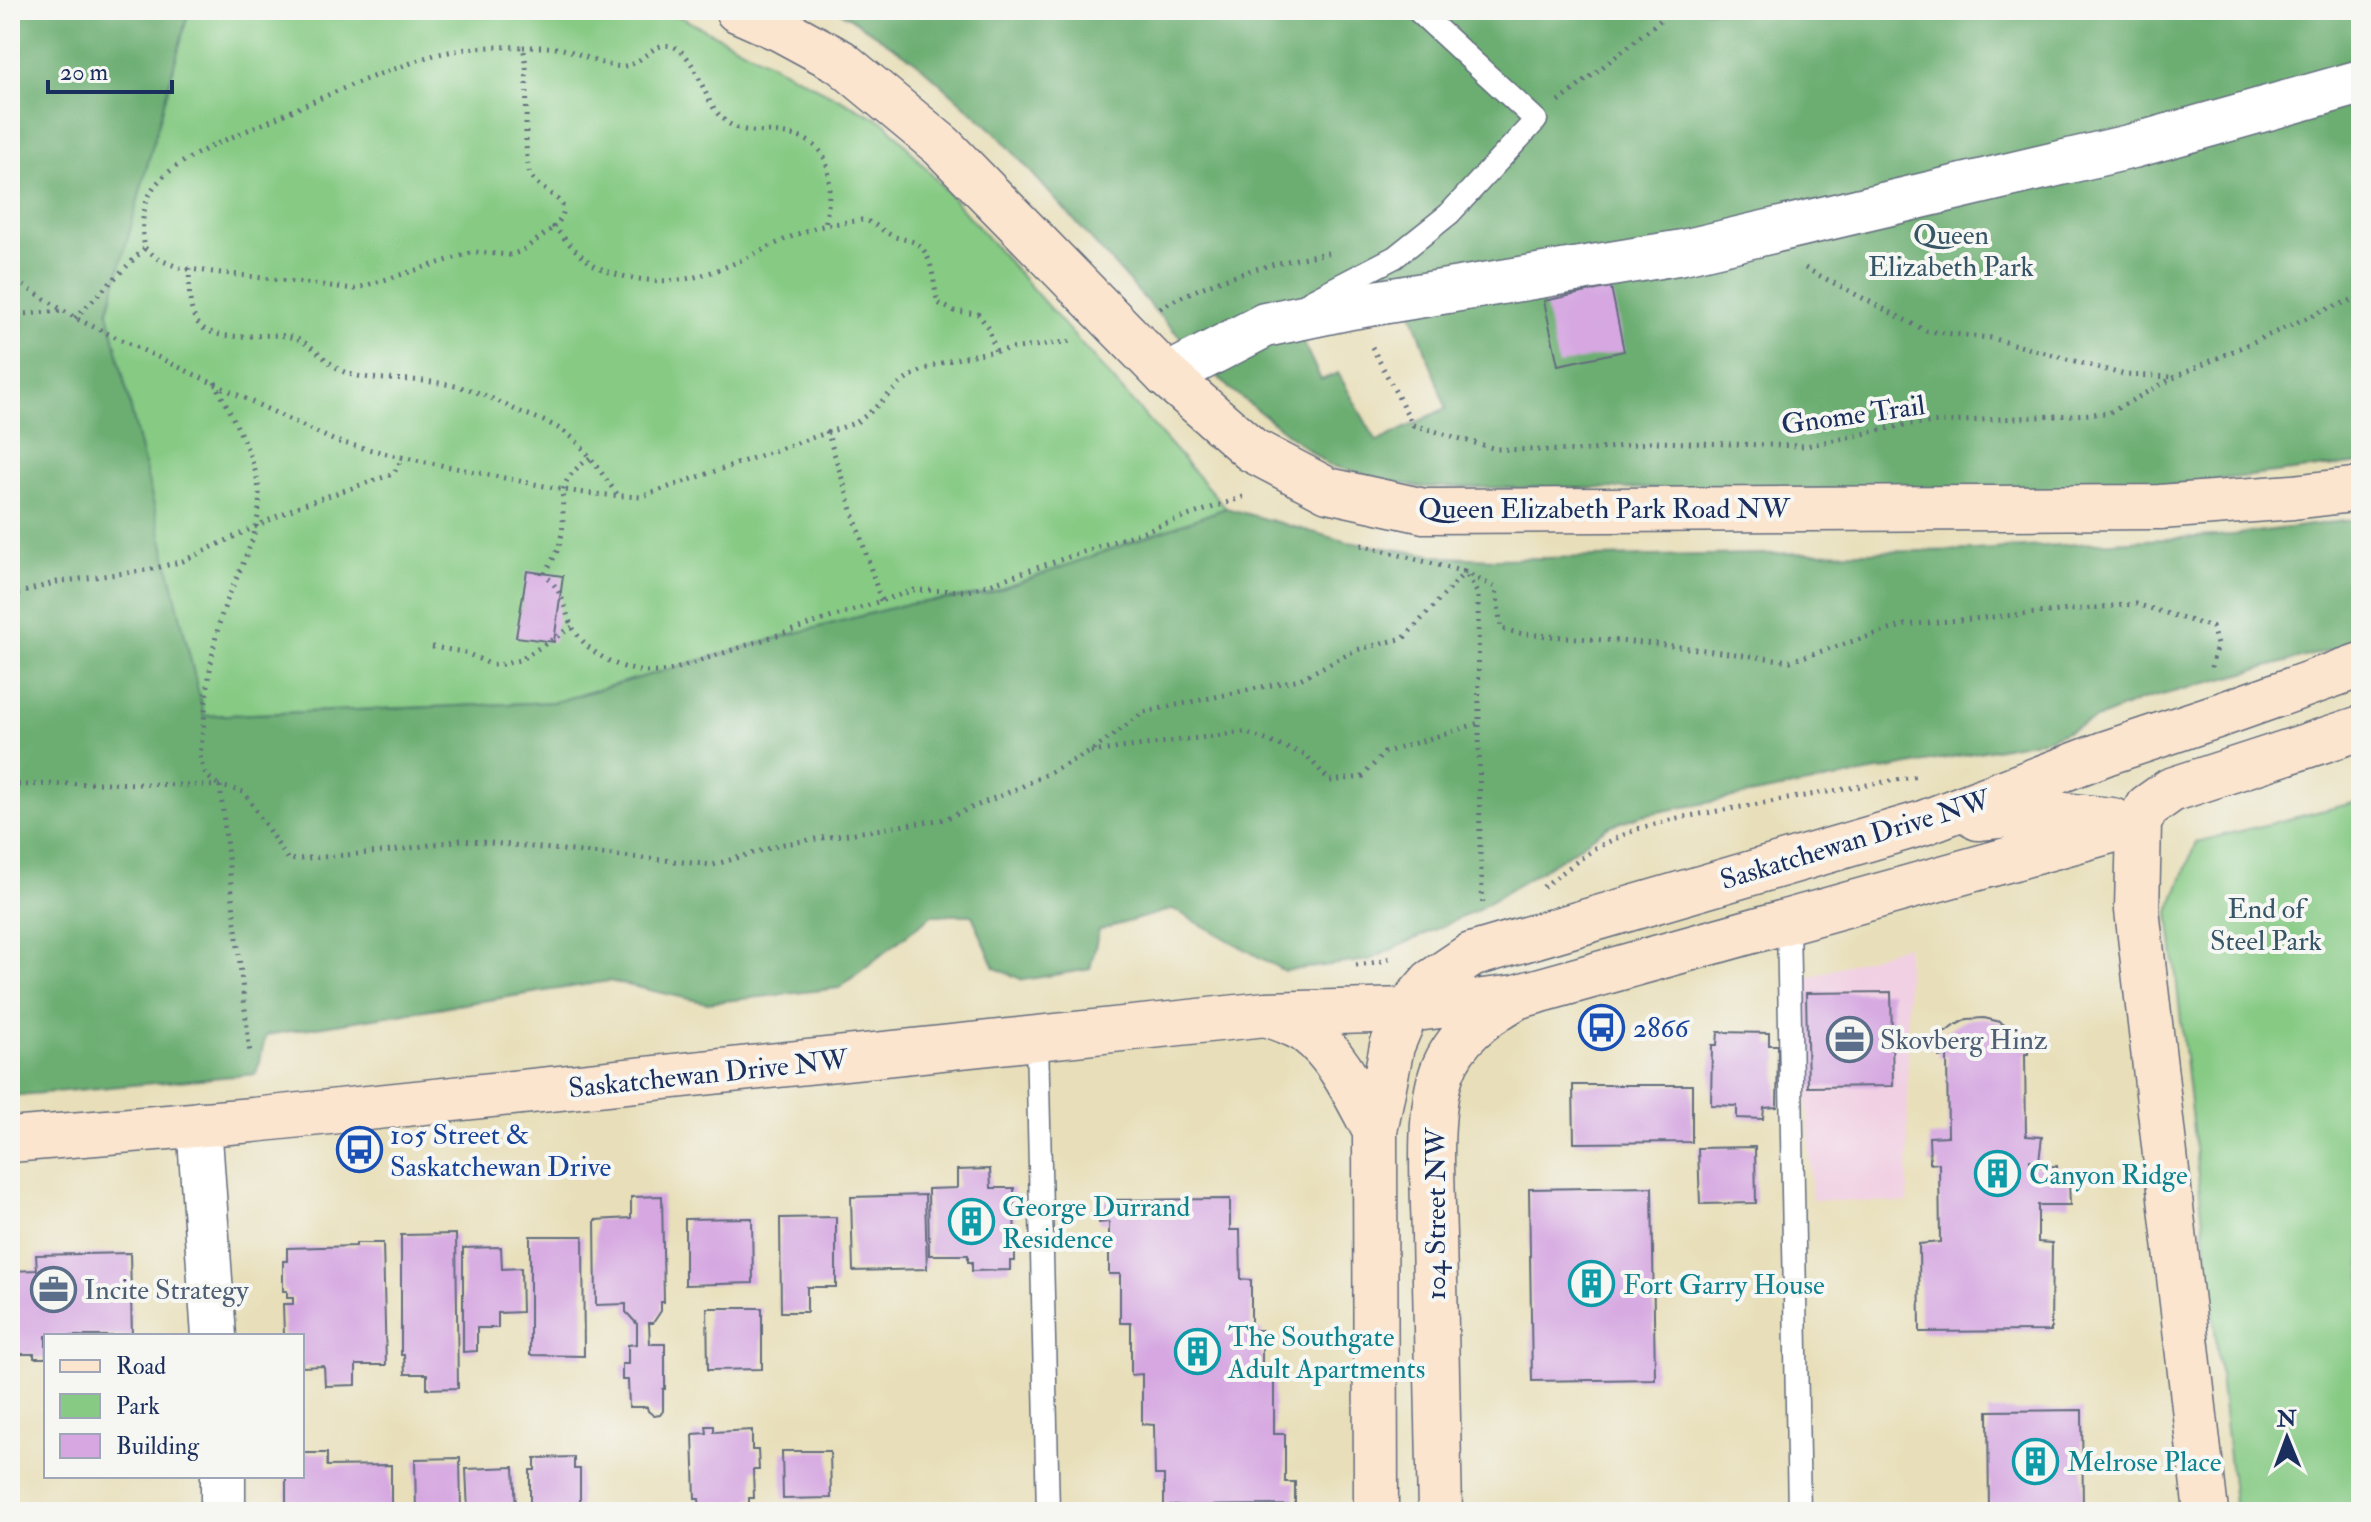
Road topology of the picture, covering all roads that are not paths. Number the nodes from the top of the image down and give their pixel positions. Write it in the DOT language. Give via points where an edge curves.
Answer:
graph roads {
  1 [pos="737,10"];
  2 [pos="1417,10"];
  3 [pos="2361,82"];
  4 [pos="1265,325"];
  5 [pos="1167,376"];
  6 [pos="2361,489"];
  7 [pos="2361,665"];
  8 [pos="2361,728"];
  9 [pos="1923,823"];
  10 [pos="2139,823"];
  11 [pos="1788,921"];
  12 [pos="1516,997"];
  13 [pos="1407,1010"];
  14 [pos="1266,1014"];
  15 [pos="1037,1038"];
  16 [pos="199,1124"];
  17 [pos="1375,1131"];
  18 [pos="10,1140"];
  19 [pos="214,1334"];
  20 [pos="223,1478"];
  21 [pos="223,1512"];
  22 [pos="1048,1512"];
  23 [pos="1376,1512"];
  24 [pos="1440,1512"];
  25 [pos="1799,1512"];
  26 [pos="2206,1512"];
  1 -- 5 [label="main road, Queen Elizabeth Park Road NW" via="841,62 942,146"];
  2 -- 4 [label="lane" via="1536,120 1449,214 1395,257"];
  3 -- 4 [label="street" via="2133,146 1683,252"];
  4 -- 5 [label="street"];
  5 -- 6 [label="main road, Queen Elizabeth Park Road NW" via="1252,450 1328,490 1424,511 2160,507"];
  7 -- 9 [label="main road, Saskatchewan Drive NW"];
  8 -- 10 [label="main road" via="2171,790 2147,807"];
  9 -- 10 [label="main road" via="2036,812"];
  9 -- 13 [label="main road, Saskatchewan Drive NW" via="1471,955 1431,982"];
  10 -- 11 [label="main road, Saskatchewan Drive NW"];
  10 -- 26 [label="main road" via="2137,910"];
  11 -- 12 [label="main road, Saskatchewan Drive NW"];
  11 -- 25 [label="lane"];
  12 -- 13 [label="main road, Saskatchewan Drive NW"];
  12 -- 24 [label="main road, 104 Street NW" via="1486,1015 1455,1045 1435,1106"];
  13 -- 14 [label="main road, Saskatchewan Drive NW"];
  13 -- 17 [label="main road, 104 Street NW" via="1392,1046"];
  14 -- 15 [label="main road, Saskatchewan Drive NW"];
  14 -- 17 [label="main road" via="1306,1031 1326,1051"];
  15 -- 16 [label="main road, Saskatchewan Drive NW"];
  15 -- 22 [label="lane"];
  16 -- 18 [label="main road, Saskatchewan Drive NW"];
  16 -- 19 [label="street"];
  17 -- 23 [label="main road, 104 Street NW"];
  20 -- 21 [label="street"];
}
